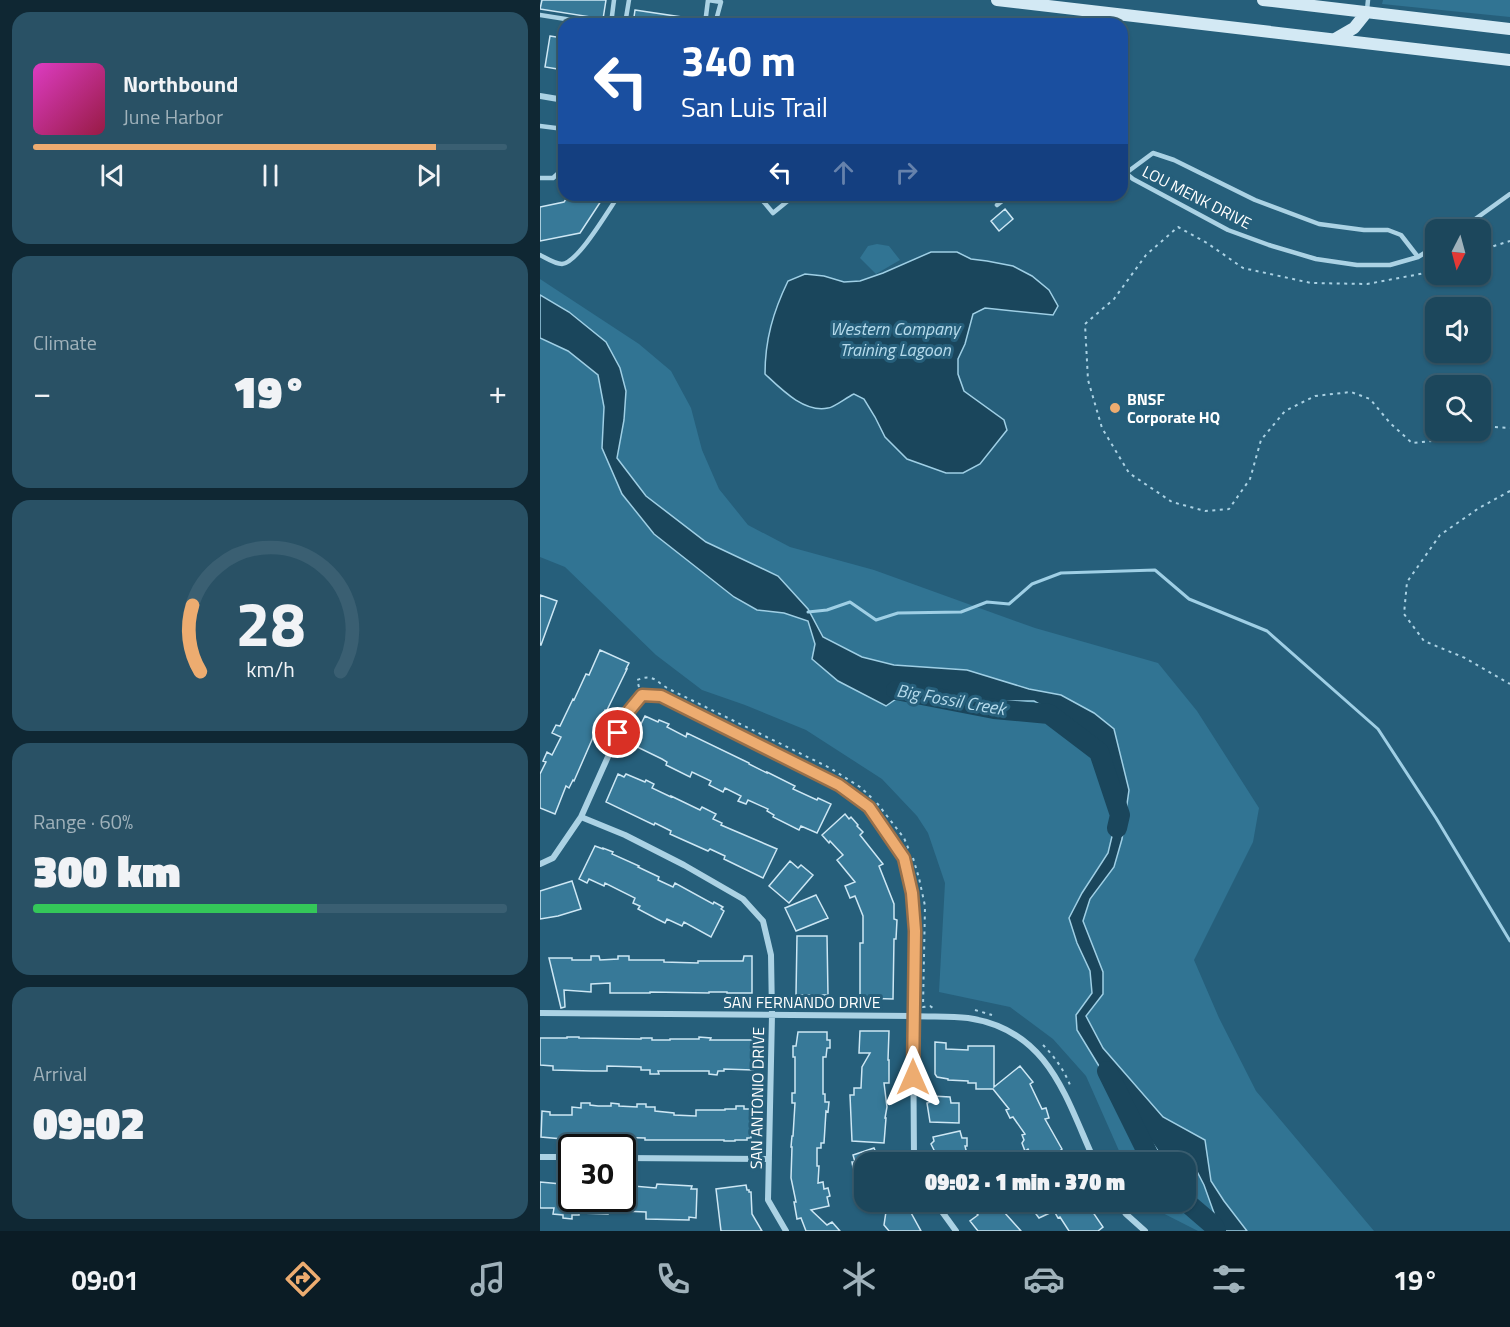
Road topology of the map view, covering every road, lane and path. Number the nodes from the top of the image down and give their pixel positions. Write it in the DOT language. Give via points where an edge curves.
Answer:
graph roads {
  1 [pos="614,0"];
  2 [pos="628,0"];
  3 [pos="708,0"];
  4 [pos="998,0"];
  5 [pos="1263,0"];
  6 [pos="1368,0"];
  7 [pos="1023,2"];
  8 [pos="1350,6"];
  9 [pos="1366,13"];
  10 [pos="540,15"];
  11 [pos="559,18"];
  12 [pos="612,18"];
  13 [pos="626,18"];
  14 [pos="706,18"];
  15 [pos="717,18"];
  16 [pos="1510,29"];
  17 [pos="1335,39"];
  18 [pos="1510,60"];
  19 [pos="540,96"];
  20 [pos="558,99"];
  21 [pos="540,126"];
  22 [pos="558,128"];
  23 [pos="1128,169"];
  24 [pos="558,173"];
  25 [pos="1128,174"];
  26 [pos="540,178"];
  27 [pos="1510,194"];
  28 [pos="615,201"];
  29 [pos="763,201"];
  30 [pos="787,201"];
  31 [pos="1002,201"];
  32 [pos="997,205"];
  33 [pos="1475,219"];
  34 [pos="1510,241"];
  35 [pos="1491,248"];
  36 [pos="1425,253"];
  37 [pos="540,255"];
  38 [pos="1418,257"];
  39 [pos="1425,273"];
  40 [pos="1491,427"];
  41 [pos="1510,428"];
  42 [pos="1432,441"];
  43 [pos="1510,491"];
  44 [pos="1510,684"];
  45 [pos="642,695"];
  46 [pos="581,817"];
  47 [pos="540,864"];
  48 [pos="935,1009"];
  49 [pos="975,1010"];
  50 [pos="540,1013"];
  51 [pos="772,1015"];
  52 [pos="913,1016"];
  53 [pos="997,1016"];
  54 [pos="1036,1040"];
  55 [pos="1070,1085"];
  56 [pos="914,1152"];
  57 [pos="1091,1152"];
  58 [pos="540,1157"];
  59 [pos="558,1157"];
  60 [pos="636,1158"];
  61 [pos="769,1159"];
  62 [pos="942,1212"];
  63 [pos="1125,1212"];
  64 [pos="786,1231"];
  65 [pos="956,1231"];
  66 [pos="1145,1231"];
  1 -- 12 [label="lane"];
  2 -- 13 [label="lane"];
  3 -- 14 [label="lane"];
  3 -- 15 [label="lane" via="721,2"];
  4 -- 7 [label="main road"];
  5 -- 8 [label="main road"];
  6 -- 9 [label="lane"];
  7 -- 17 [label="main road"];
  8 -- 9 [label="main road"];
  9 -- 16 [label="main road"];
  9 -- 17 [label="main road" via="1354,28"];
  10 -- 11 [label="lane"];
  17 -- 18 [label="main road"];
  19 -- 20 [label="street"];
  21 -- 22 [label="lane"];
  23 -- 38 [label="lane" via="1154,153 1255,200 1319,224 1388,230 1401,235"];
  24 -- 26 [label="lane" via="553,178"];
  25 -- 38 [label="lane, LOU MENK DRIVE" via="1228,230 1316,259 1370,266"];
  27 -- 33 [label="lane"];
  28 -- 37 [label="lane" via="570,262 561,264"];
  29 -- 30 [label="lane" via="772,213"];
  31 -- 32 [label="lane"];
  34 -- 35 [label="path"];
  36 -- 38 [label="lane, LOU MENK DRIVE"];
  39 -- 42 [label="path" via="1367,284 1311,283 1243,268 1178,227 1146,255 1114,300 1085,324 1088,380 1102,428 1130,473 1172,502 1205,512 1229,509 1250,479 1261,440 1285,411 1315,396 1351,392 1370,399 1412,443"];
  40 -- 41 [label="path"];
  43 -- 44 [label="path" via="1440,535 1407,582 1404,614 1424,640"];
  45 -- 46 [label="street" via="628,712"];
  45 -- 48 [label="path" via="637,680 652,677 663,686 830,768 860,787 881,807 904,838 916,864 925,906 923,1007"];
  45 -- 52 [label="street" via="661,696 839,785 869,807 904,858 912,893"];
  46 -- 47 [label="street" via="553,858"];
  46 -- 51 [label="street, SAN ANTONIO DRIVE" via="625,835 743,899 763,921 771,955"];
  49 -- 53 [label="path"];
  50 -- 51 [label="street, SAN FERNANDO DRIVE"];
  51 -- 52 [label="street, SAN FERNANDO DRIVE"];
  51 -- 61 [label="street, SAN ANTONIO DRIVE"];
  52 -- 56 [label="street"];
  52 -- 57 [label="street, SAN FERNANDO DRIVE" via="983,1021 1027,1043 1046,1061 1064,1091"];
  54 -- 55 [label="path" via="1056,1061"];
  58 -- 59 [label="street"];
  60 -- 61 [label="street"];
  61 -- 64 [label="street, SAN ANTONIO DRIVE" via="768,1200"];
  62 -- 65 [label="street"];
  63 -- 66 [label="street"];
}
